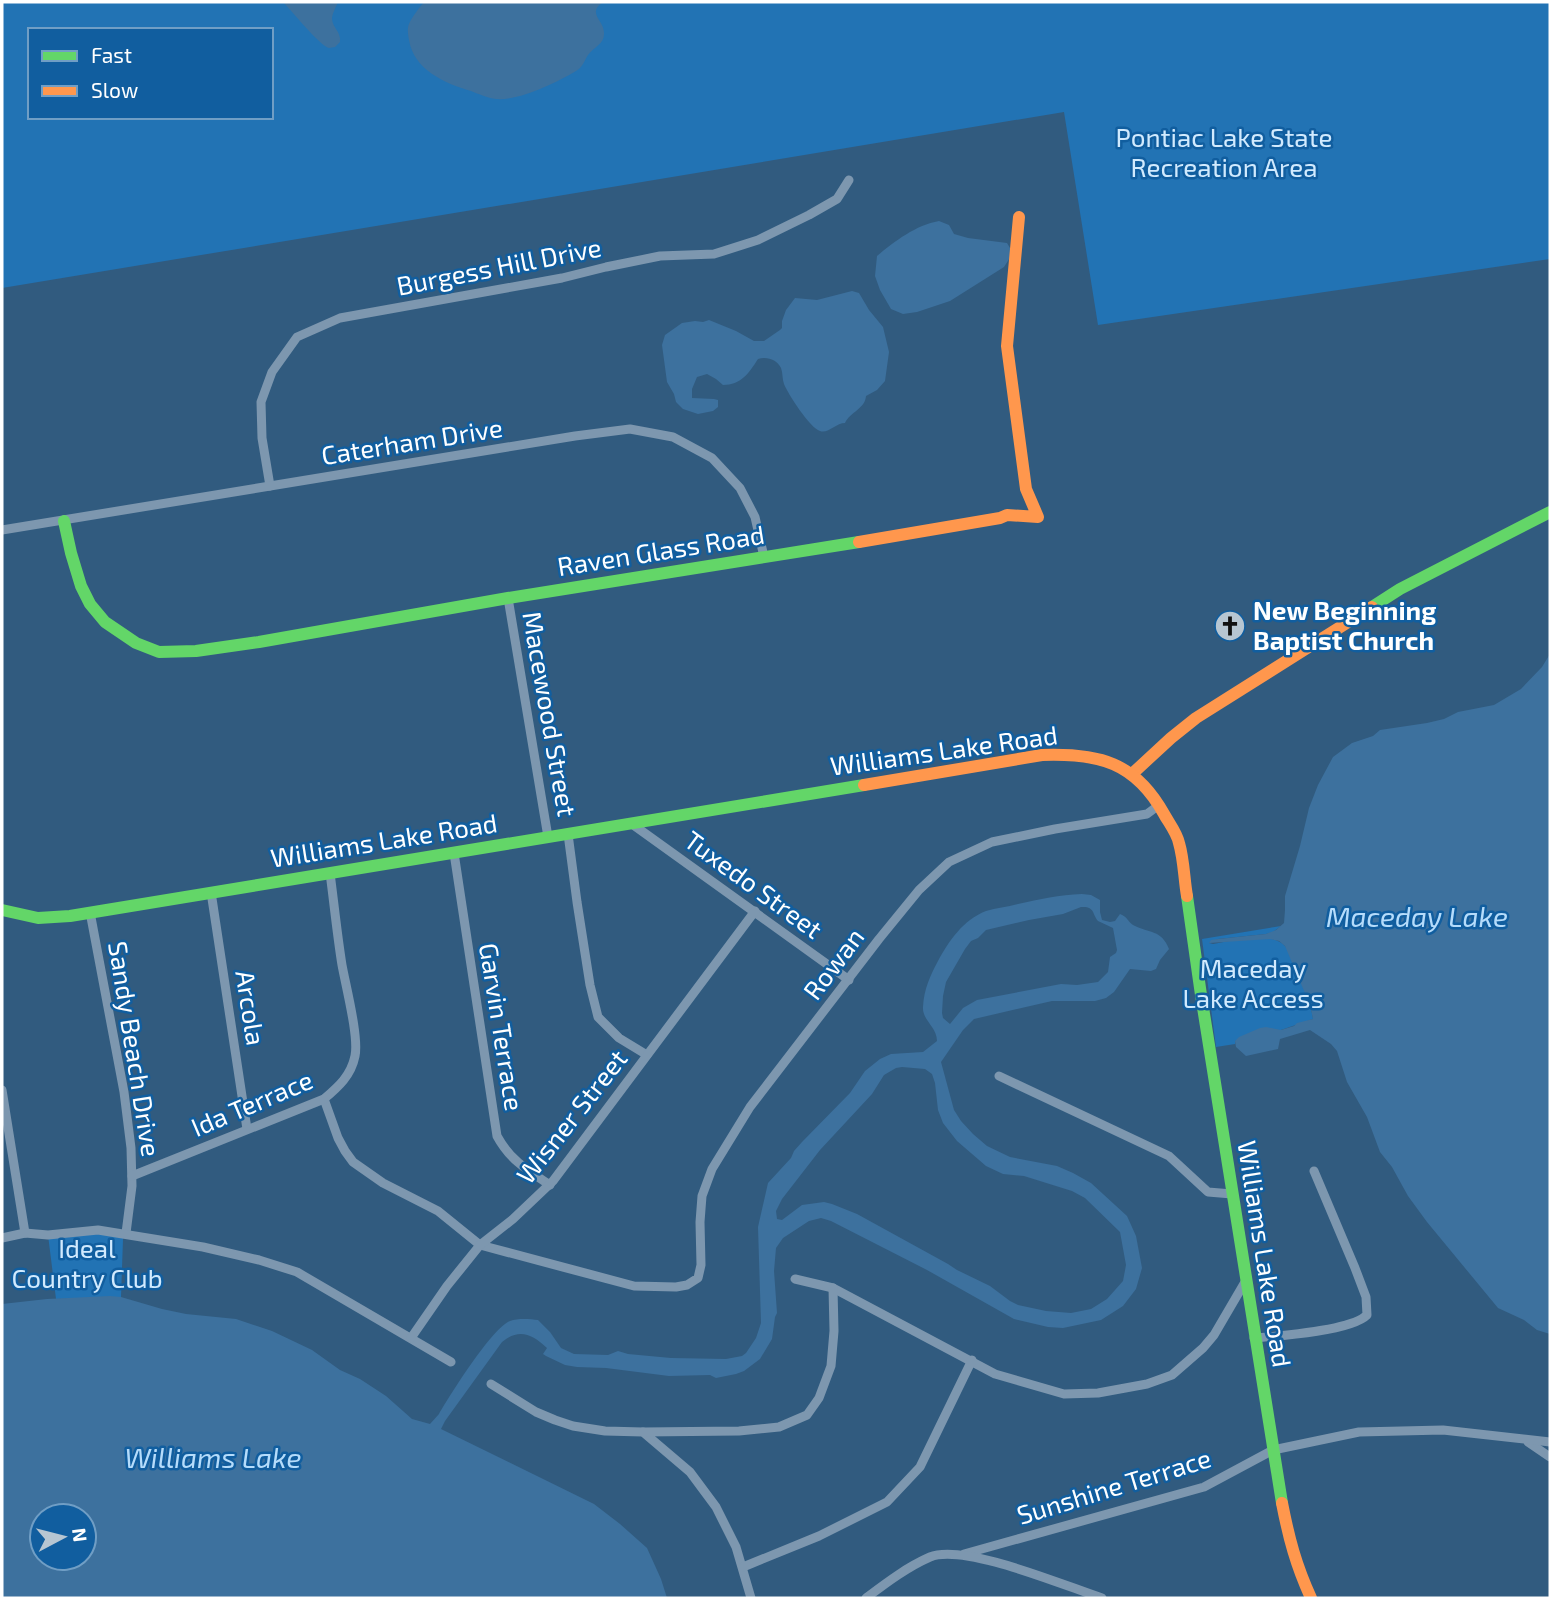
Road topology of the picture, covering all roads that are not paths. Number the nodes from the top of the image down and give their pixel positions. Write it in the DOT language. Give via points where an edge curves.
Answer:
graph roads {
  1 [pos="849,180"];
  2 [pos="1019,217"];
  3 [pos="270,486"];
  4 [pos="1550,512"];
  5 [pos="64,521"];
  6 [pos="2,530"];
  7 [pos="764,557"];
  8 [pos="508,598"];
  9 [pos="1132,774"];
  10 [pos="1159,805"];
  11 [pos="632,824"];
  12 [pos="568,834"];
  13 [pos="548,837"];
  14 [pos="454,853"];
  15 [pos="330,873"];
  16 [pos="211,892"];
  17 [pos="2,910"];
  18 [pos="755,911"];
  19 [pos="90,912"];
  20 [pos="849,980"];
  21 [pos="647,1055"];
  22 [pos="999,1076"];
  23 [pos="2,1090"];
  24 [pos="324,1099"];
  25 [pos="247,1129"];
  26 [pos="1314,1171"];
  27 [pos="132,1176"];
  28 [pos="550,1185"];
  29 [pos="1232,1194"];
  30 [pos="25,1233"];
  31 [pos="126,1233"];
  32 [pos="2,1238"];
  33 [pos="480,1245"];
  34 [pos="795,1279"];
  35 [pos="1245,1282"];
  36 [pos="833,1288"];
  37 [pos="411,1338"];
  38 [pos="1254,1338"];
  39 [pos="972,1360"];
  40 [pos="451,1362"];
  41 [pos="491,1384"];
  42 [pos="643,1432"];
  43 [pos="1520,1438"];
  44 [pos="1550,1442"];
  45 [pos="1273,1450"];
  46 [pos="1550,1457"];
  47 [pos="964,1554"];
  48 [pos="743,1567"];
  49 [pos="751,1598"];
  50 [pos="866,1598"];
  51 [pos="1102,1598"];
  52 [pos="1311,1598"];
  1 -- 3 [label="street, Burgess Hill Drive" via="836,199 809,215 758,240 714,254 660,256 340,318 297,337 272,372 261,402"];
  2 -- 7 [label="main road, Raven Glass Road" via="1007,346 1026,489 1038,517 1007,514"];
  3 -- 5 [label="street, Caterham Drive"];
  3 -- 7 [label="street, Caterham Drive" via="630,429 673,437 712,458 740,488 755,517"];
  4 -- 9 [label="main road" via="1400,589 1196,718"];
  5 -- 6 [label="street, Caterham Drive"];
  5 -- 8 [label="main road, Raven Glass Road" via="90,604 105,622 135,643 159,652 259,642"];
  7 -- 8 [label="main road, Raven Glass Road"];
  8 -- 13 [label="street, Macewood Street"];
  9 -- 10 [label="main road, Williams Lake Road"];
  9 -- 11 [label="main road, Williams Lake Road" via="1095,758 1042,755"];
  10 -- 20 [label="street, Rowan" via="1147,814 992,842 949,862 919,890"];
  10 -- 29 [label="main road, Williams Lake Road" via="1179,841 1184,867"];
  11 -- 12 [label="main road, Williams Lake Road"];
  11 -- 18 [label="street, Tuxedo Street"];
  12 -- 13 [label="main road, Williams Lake Road"];
  12 -- 21 [label="street" via="598,1017 619,1038"];
  13 -- 14 [label="main road, Williams Lake Road"];
  14 -- 15 [label="main road, Williams Lake Road"];
  14 -- 28 [label="street, Garvin Terrace" via="496,1136 512,1159"];
  15 -- 16 [label="main road, Williams Lake Road"];
  15 -- 24 [label="street, Ida Terrace" via="356,1054 342,1083"];
  16 -- 19 [label="main road, Williams Lake Road"];
  16 -- 25 [label="street, Arcola"];
  17 -- 19 [label="main road, Williams Lake Road" via="38,918"];
  18 -- 20 [label="street, Tuxedo Street"];
  18 -- 21 [label="street, Wisner Street"];
  19 -- 27 [label="street, Sandy Beach Drive" via="124,1092"];
  20 -- 33 [label="street, Rowan" via="750,1107 712,1169 702,1196 698,1278 676,1287 634,1286"];
  21 -- 28 [label="street, Wisner Street"];
  22 -- 29 [label="street" via="1170,1156 1208,1192"];
  23 -- 30 [label="street"];
  24 -- 25 [label="street, Ida Terrace"];
  24 -- 33 [label="street" via="338,1138 353,1162 438,1211"];
  25 -- 27 [label="street, Ida Terrace"];
  26 -- 38 [label="street" via="1356,1268 1367,1315 1345,1325"];
  27 -- 31 [label="street, Sandy Beach Drive"];
  28 -- 33 [label="street, Wisner Street"];
  29 -- 35 [label="main road, Williams Lake Road"];
  30 -- 31 [label="street"];
  30 -- 32 [label="street"];
  31 -- 37 [label="street" via="248,1257 297,1272"];
  33 -- 37 [label="street, Wisner Street"];
  34 -- 36 [label="street"];
  35 -- 38 [label="main road, Williams Lake Road"];
  35 -- 39 [label="street" via="1203,1348 1172,1375 1147,1384 1064,1394 995,1374"];
  36 -- 39 [label="street"];
  36 -- 42 [label="street" via="831,1366 807,1415 779,1427 752,1430"];
  37 -- 40 [label="street"];
  38 -- 45 [label="main road, Williams Lake Road"];
  39 -- 48 [label="street" via="920,1467 887,1502"];
  41 -- 42 [label="street" via="564,1423"];
  42 -- 48 [label="street" via="690,1472 716,1507"];
  43 -- 44 [label="street, Sunshine Terrace"];
  43 -- 45 [label="street, Sunshine Terrace" via="1443,1430 1359,1432"];
  43 -- 46 [label="street"];
  45 -- 47 [label="street, Sunshine Terrace" via="1204,1487"];
  45 -- 52 [label="main road, Williams Lake Road" via="1289,1540"];
  47 -- 50 [label="street" via="932,1556"];
  47 -- 51 [label="street"];
  48 -- 49 [label="street"];
}
